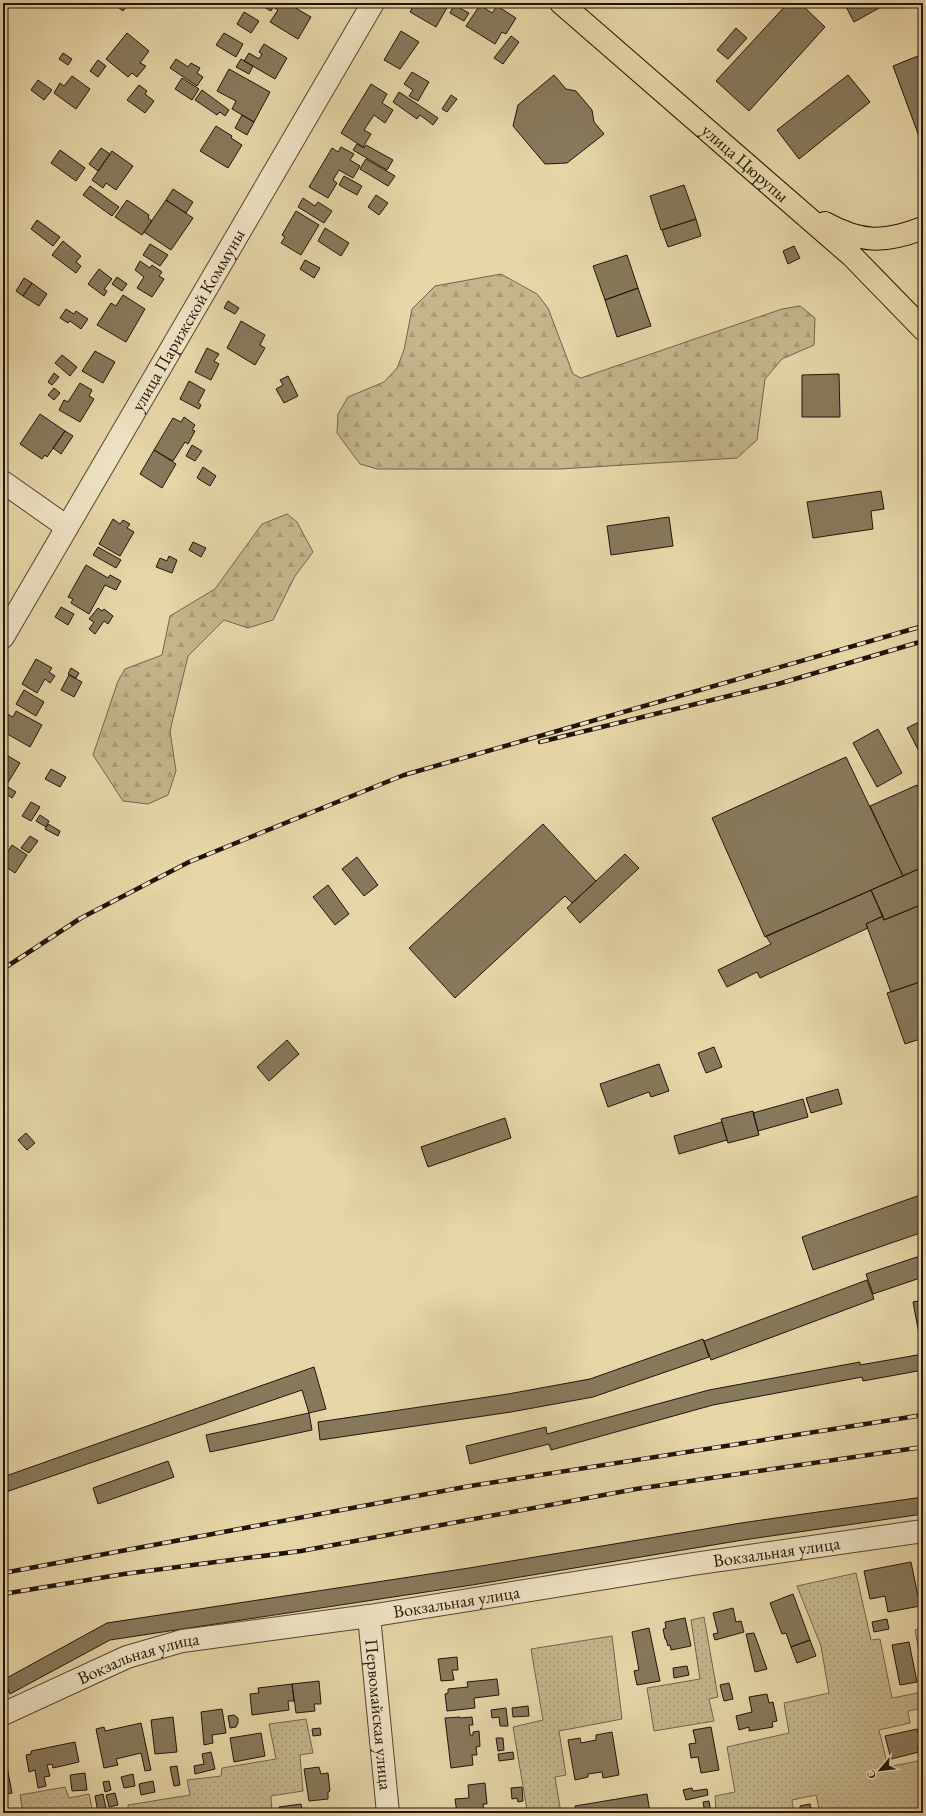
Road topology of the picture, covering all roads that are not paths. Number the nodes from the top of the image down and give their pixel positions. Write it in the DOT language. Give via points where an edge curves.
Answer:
graph roads {
  1 [pos="373,3"];
  2 [pos="561,3"];
  3 [pos="793,206"];
  4 [pos="923,228"];
  5 [pos="923,329"];
  6 [pos="3,482"];
  7 [pos="67,527"];
  8 [pos="3,637"];
  9 [pos="923,1531"];
  10 [pos="368,1616"];
  11 [pos="3,1714"];
  12 [pos="388,1813"];
  1 -- 7 [label="street, улица Парижской Коммуны"];
  2 -- 3 [label="main road, улица Цюрупы"];
  3 -- 4 [label="main road" via="845,234 872,239 908,234"];
  3 -- 5 [label="main road, улица Цюрупы" via="852,256"];
  6 -- 7 [label="street"];
  7 -- 8 [label="street, улица Парижской Коммуны"];
  9 -- 10 [label="street, Вокзальная улица" via="693,1564"];
  10 -- 11 [label="street, Вокзальная улица" via="182,1641 126,1657"];
  10 -- 12 [label="street, Первомайская улица"];
}
